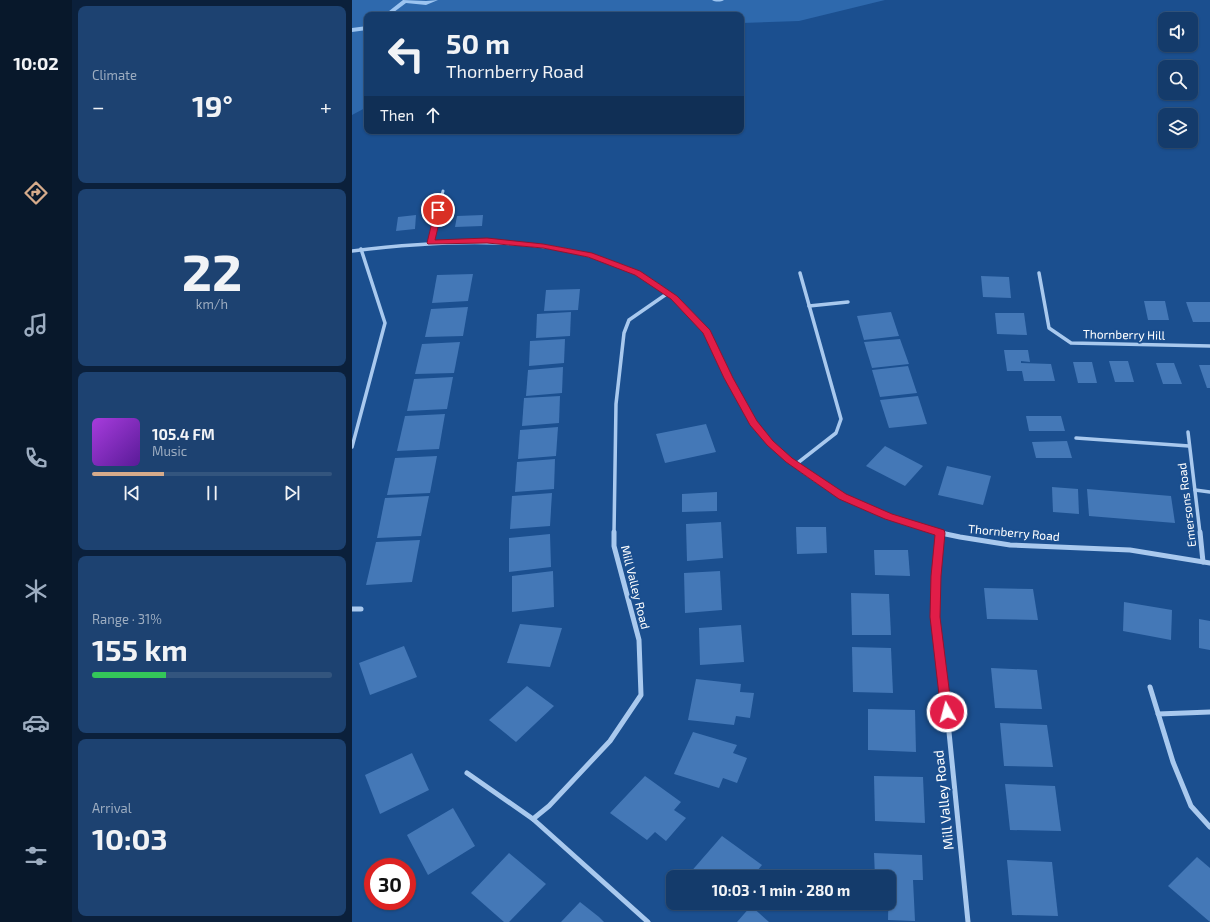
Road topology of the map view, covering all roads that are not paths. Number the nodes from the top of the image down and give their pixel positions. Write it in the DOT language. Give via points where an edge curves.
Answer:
graph roads {
  1 [pos="443,191"];
  2 [pos="431,243"];
  3 [pos="361,249"];
  4 [pos="352,251"];
  5 [pos="800,273"];
  6 [pos="1039,273"];
  7 [pos="668,293"];
  8 [pos="848,302"];
  9 [pos="809,306"];
  10 [pos="1210,346"];
  11 [pos="1188,432"];
  12 [pos="1076,438"];
  13 [pos="1189,446"];
  14 [pos="352,447"];
  15 [pos="795,465"];
  16 [pos="1195,490"];
  17 [pos="1210,492"];
  18 [pos="940,533"];
  19 [pos="1204,562"];
  20 [pos="1210,563"];
  21 [pos="352,609"];
  22 [pos="361,609"];
  23 [pos="1150,686"];
  24 [pos="1210,712"];
  25 [pos="1158,714"];
  26 [pos="467,773"];
  27 [pos="533,819"];
  28 [pos="1210,827"];
  29 [pos="648,922"];
  30 [pos="968,922"];
  1 -- 2 [label="street"];
  2 -- 3 [label="street"];
  2 -- 7 [label="street" via="487,240 543,246 590,255 638,273"];
  3 -- 4 [label="street"];
  3 -- 14 [label="street" via="385,323"];
  5 -- 9 [label="street"];
  6 -- 10 [label="street, Thornberry Hill" via="1049,328 1071,343"];
  7 -- 15 [label="street, Thornberry Road" via="707,332 728,378 754,423 770,443"];
  7 -- 27 [label="street, Mill Valley Road" via="629,320 624,333 616,404 614,546 639,640 641,695 610,741 549,806"];
  8 -- 9 [label="street"];
  9 -- 15 [label="street" via="841,418 836,433"];
  11 -- 13 [label="street, Emersons Road"];
  12 -- 13 [label="street, Emersons Road"];
  13 -- 16 [label="street, Emersons Road"];
  15 -- 18 [label="street, Thornberry Road" via="842,496 906,523"];
  16 -- 17 [label="street"];
  16 -- 19 [label="street, Emersons Road"];
  18 -- 19 [label="street, Thornberry Road" via="987,542 1119,549"];
  18 -- 30 [label="street, Mill Valley Road" via="935,617"];
  19 -- 20 [label="street, Thornberry Road"];
  21 -- 22 [label="street"];
  23 -- 25 [label="street"];
  24 -- 25 [label="street"];
  25 -- 28 [label="street" via="1173,762 1191,806"];
  26 -- 27 [label="street"];
  27 -- 29 [label="street"];
}
